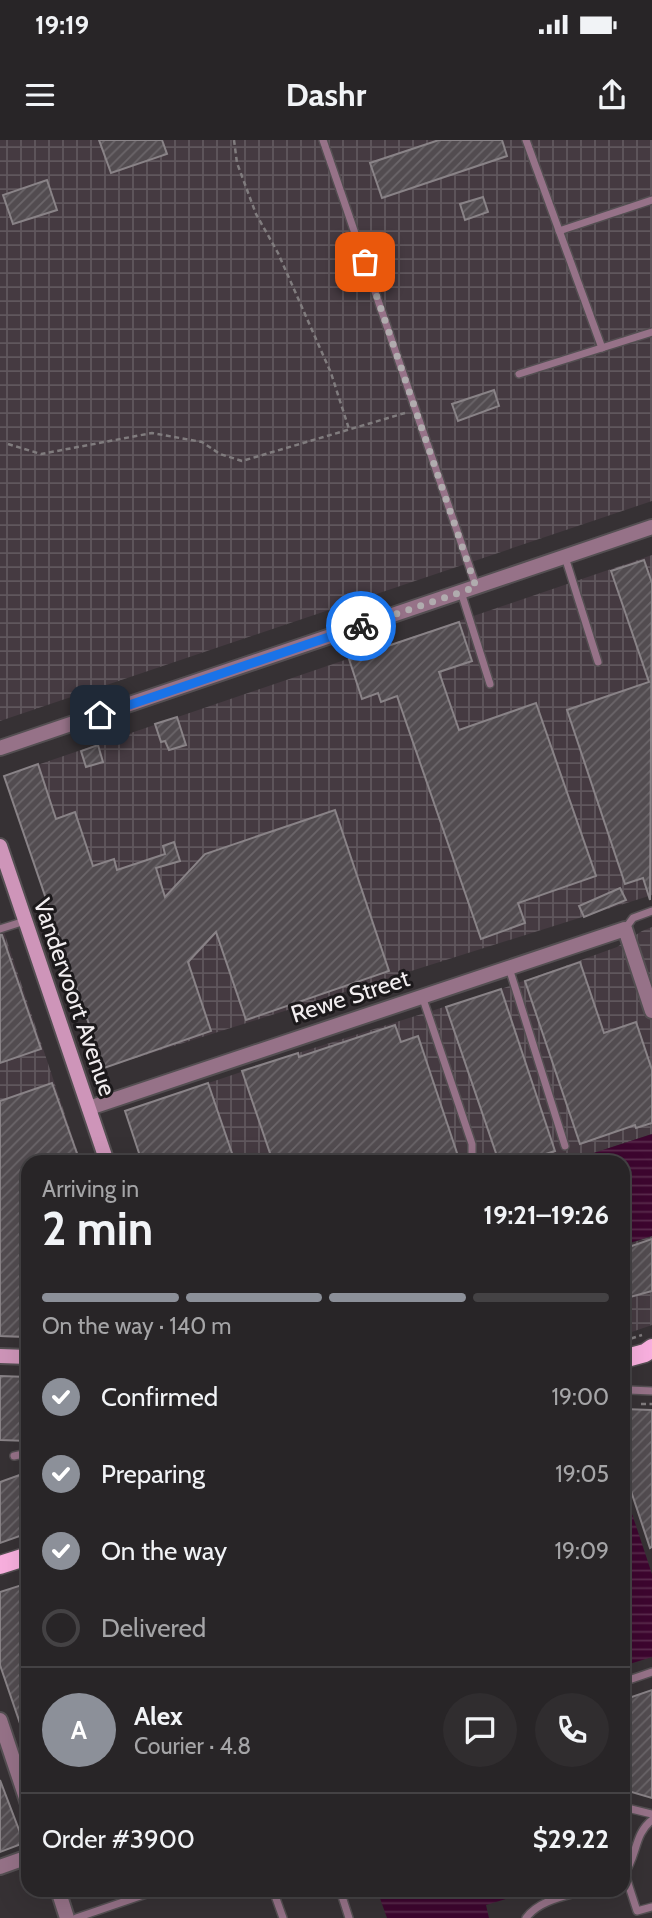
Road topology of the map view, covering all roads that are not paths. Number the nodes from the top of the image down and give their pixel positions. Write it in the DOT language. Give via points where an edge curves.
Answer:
graph roads {
  1 [pos="323,140"];
  2 [pos="526,140"];
  3 [pos="652,200"];
  4 [pos="559,230"];
  5 [pos="652,332"];
  6 [pos="602,348"];
  7 [pos="519,374"];
  8 [pos="652,527"];
  9 [pos="565,557"];
  10 [pos="476,587"];
  11 [pos="461,592"];
  12 [pos="598,662"];
  13 [pos="490,684"];
  14 [pos="0,748"];
  15 [pos="0,846"];
  16 [pos="652,911"];
  17 [pos="26,921"];
  18 [pos="0,929"];
  19 [pos="625,929"];
  20 [pos="508,967"];
  21 [pos="422,996"];
  22 [pos="652,1012"];
  23 [pos="89,1108"];
  24 [pos="565,1146"];
  25 [pos="105,1155"];
  26 [pos="472,1155"];
  27 [pos="650,1348"];
  28 [pos="0,1356"];
  29 [pos="630,1356"];
  30 [pos="21,1357"];
  31 [pos="630,1390"];
  32 [pos="652,1391"];
  33 [pos="21,1455"];
  34 [pos="14,1457"];
  35 [pos="21,1558"];
  36 [pos="0,1564"];
  37 [pos="652,1672"];
  38 [pos="630,1680"];
  39 [pos="0,1720"];
  40 [pos="21,1783"];
  41 [pos="630,1809"];
  42 [pos="652,1814"];
  43 [pos="652,1820"];
  44 [pos="21,1860"];
  45 [pos="630,1864"];
  46 [pos="0,1867"];
  47 [pos="630,1891"];
  48 [pos="60,1897"];
  49 [pos="137,1897"];
  50 [pos="276,1897"];
  51 [pos="342,1897"];
  52 [pos="564,1897"];
  53 [pos="652,1907"];
  54 [pos="104,1908"];
  55 [pos="68,1918"];
  56 [pos="76,1918"];
  57 [pos="108,1918"];
  58 [pos="283,1918"];
  59 [pos="349,1918"];
  60 [pos="526,1918"];
  1 -- 10 [label="lane"];
  2 -- 4 [label="lane"];
  3 -- 4 [label="lane"];
  4 -- 6 [label="lane"];
  5 -- 6 [label="lane"];
  6 -- 7 [label="lane"];
  8 -- 9 [label="street"];
  9 -- 10 [label="street"];
  9 -- 12 [label="lane"];
  10 -- 11 [label="street"];
  11 -- 13 [label="lane"];
  11 -- 14 [label="street"];
  15 -- 17 [label="main road, Vandervoort Avenue"];
  16 -- 19 [label="lane" via="633,918"];
  17 -- 18 [label="lane"];
  17 -- 23 [label="main road, Vandervoort Avenue"];
  19 -- 20 [label="street, Rewe Street"];
  19 -- 22 [label="street"];
  20 -- 21 [label="street, Rewe Street"];
  20 -- 24 [label="lane"];
  21 -- 23 [label="street, Rewe Street"];
  21 -- 26 [label="lane"];
  23 -- 25 [label="main road, Vandervoort Avenue"];
  27 -- 29 [label="main road"];
  28 -- 30 [label="main road"];
  31 -- 32 [label="lane"];
  33 -- 34 [label="lane"];
  35 -- 36 [label="main road"];
  37 -- 38 [label="lane"];
  39 -- 40 [label="street"];
  41 -- 42 [label="lane"];
  43 -- 45 [label="lane" via="641,1829"];
  44 -- 46 [label="street"];
  47 -- 53 [label="lane" via="637,1911"];
  48 -- 55 [label="street"];
  49 -- 54 [label="lane"];
  50 -- 58 [label="lane"];
  51 -- 59 [label="lane"];
  52 -- 60 [label="lane" via="545,1903"];
  54 -- 56 [label="lane"];
  54 -- 57 [label="lane"];
}
